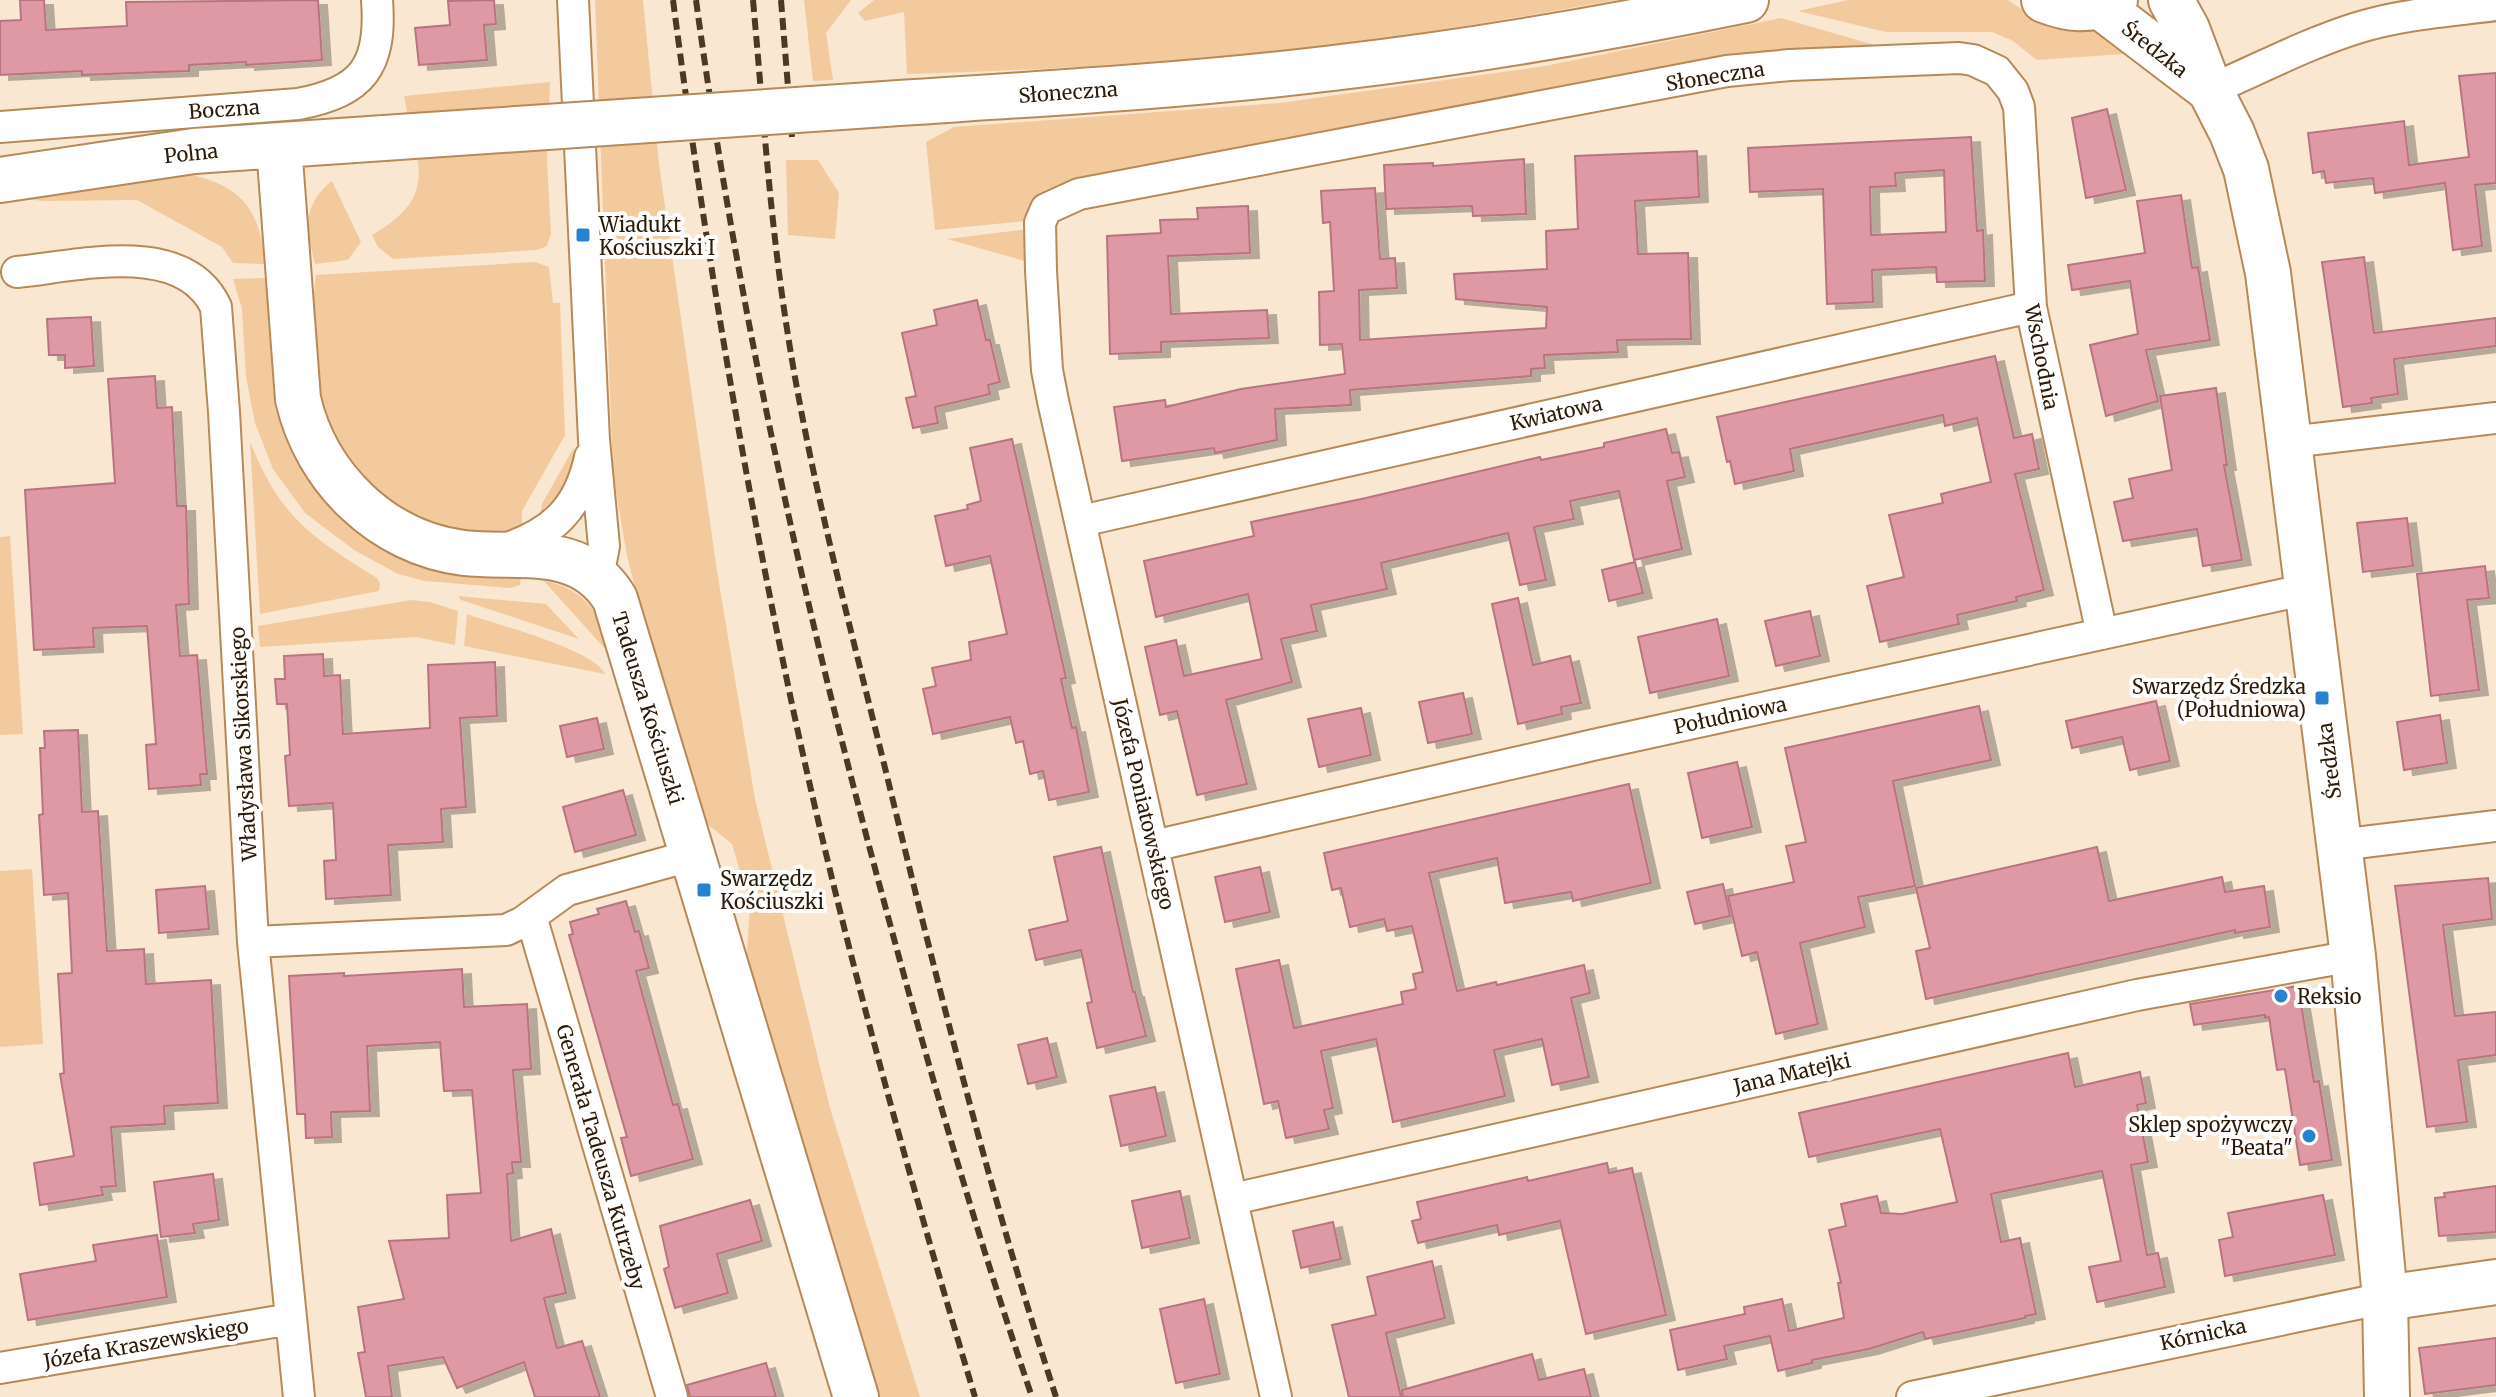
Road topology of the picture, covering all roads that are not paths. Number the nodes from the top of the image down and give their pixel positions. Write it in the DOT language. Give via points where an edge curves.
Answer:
graph roads {
  1 [pos="377,0"];
  2 [pos="573,0"];
  3 [pos="1746,0"];
  4 [pos="2044,0"];
  5 [pos="2171,0"];
  6 [pos="2108,3"];
  7 [pos="2496,5"];
  8 [pos="2006,79"];
  9 [pos="2210,90"];
  10 [pos="0,127"];
  11 [pos="384,138"];
  12 [pos="279,146"];
  13 [pos="0,180"];
  14 [pos="1046,209"];
  15 [pos="17,272"];
  16 [pos="2031,307"];
  17 [pos="2496,418"];
  18 [pos="594,440"];
  19 [pos="2290,442"];
  20 [pos="1081,521"];
  21 [pos="489,554"];
  22 [pos="598,577"];
  23 [pos="2308,589"];
  24 [pos="2102,634"];
  25 [pos="2496,826"];
  26 [pos="2339,845"];
  27 [pos="1153,846"];
  28 [pos="693,855"];
  29 [pos="531,916"];
  30 [pos="253,942"];
  31 [pos="2353,956"];
  32 [pos="1233,1199"];
  33 [pos="2496,1282"];
  34 [pos="2385,1298"];
  35 [pos="291,1319"];
  36 [pos="0,1368"];
  37 [pos="299,1397"];
  38 [pos="672,1397"];
  39 [pos="856,1397"];
  40 [pos="1276,1397"];
  41 [pos="1912,1397"];
  42 [pos="2387,1397"];
  1 -- 10 [label="street, Boczna" via="369,64 357,82 326,98"];
  2 -- 18 [label="street"];
  3 -- 11 [label="street, Słoneczna, bridge" via="1513,43 1333,68 1129,88"];
  4 -- 6 [label="street" via="2080,10"];
  5 -- 9 [label="street, Średzka"];
  6 -- 9 [label="street, Średzka"];
  7 -- 9 [label="street" via="2413,15 2355,29"];
  8 -- 14 [label="street, Słoneczna" via="1989,66 1959,58 1727,71 1079,194"];
  8 -- 16 [label="street, Wschodnia" via="2019,107"];
  9 -- 19 [label="street, Średzka" via="2241,157 2260,228"];
  11 -- 12 [label="street, Polna"];
  12 -- 13 [label="street, Polna" via="194,151"];
  12 -- 21 [label="street" via="295,380 315,447 352,497 385,526 446,550"];
  14 -- 20 [label="street, Józefa Poniatowskiego" via="1040,223 1047,370"];
  15 -- 30 [label="street, Władysława Sikorskiego" via="156,263 193,277 216,307"];
  16 -- 20 [label="street, Kwiatowa"];
  16 -- 24 [label="street, Wschodnia"];
  17 -- 19 [label="street"];
  18 -- 21 [label="street" via="581,489 560,518 531,539"];
  18 -- 22 [label="street" via="604,546"];
  19 -- 23 [label="street, Średzka"];
  20 -- 27 [label="street, Józefa Poniatowskiego"];
  21 -- 22 [label="street" via="558,559"];
  22 -- 28 [label="street, Tadeusza Kościuszki" via="619,610"];
  23 -- 24 [label="street, Południowa"];
  23 -- 26 [label="street, Średzka"];
  24 -- 27 [label="street, Południowa"];
  25 -- 26 [label="street"];
  26 -- 31 [label="street, Średzka"];
  27 -- 32 [label="street, Józefa Poniatowskiego"];
  28 -- 29 [label="street" via="567,890"];
  28 -- 39 [label="street, Tadeusza Kościuszki"];
  29 -- 30 [label="street" via="494,931"];
  29 -- 38 [label="street, Generała Tadeusza Kutrzeby"];
  30 -- 35 [label="street, Władysława Sikorskiego"];
  31 -- 32 [label="street, Jana Matejki" via="2137,995"];
  31 -- 34 [label="street, Średzka"];
  32 -- 40 [label="street, Józefa Poniatowskiego"];
  33 -- 34 [label="street, Kórnicka"];
  34 -- 41 [label="street, Kórnicka"];
  34 -- 42 [label="street, Średzka"];
  35 -- 36 [label="street, Józefa Kraszewskiego"];
  35 -- 37 [label="street, Władysława Sikorskiego"];
}
